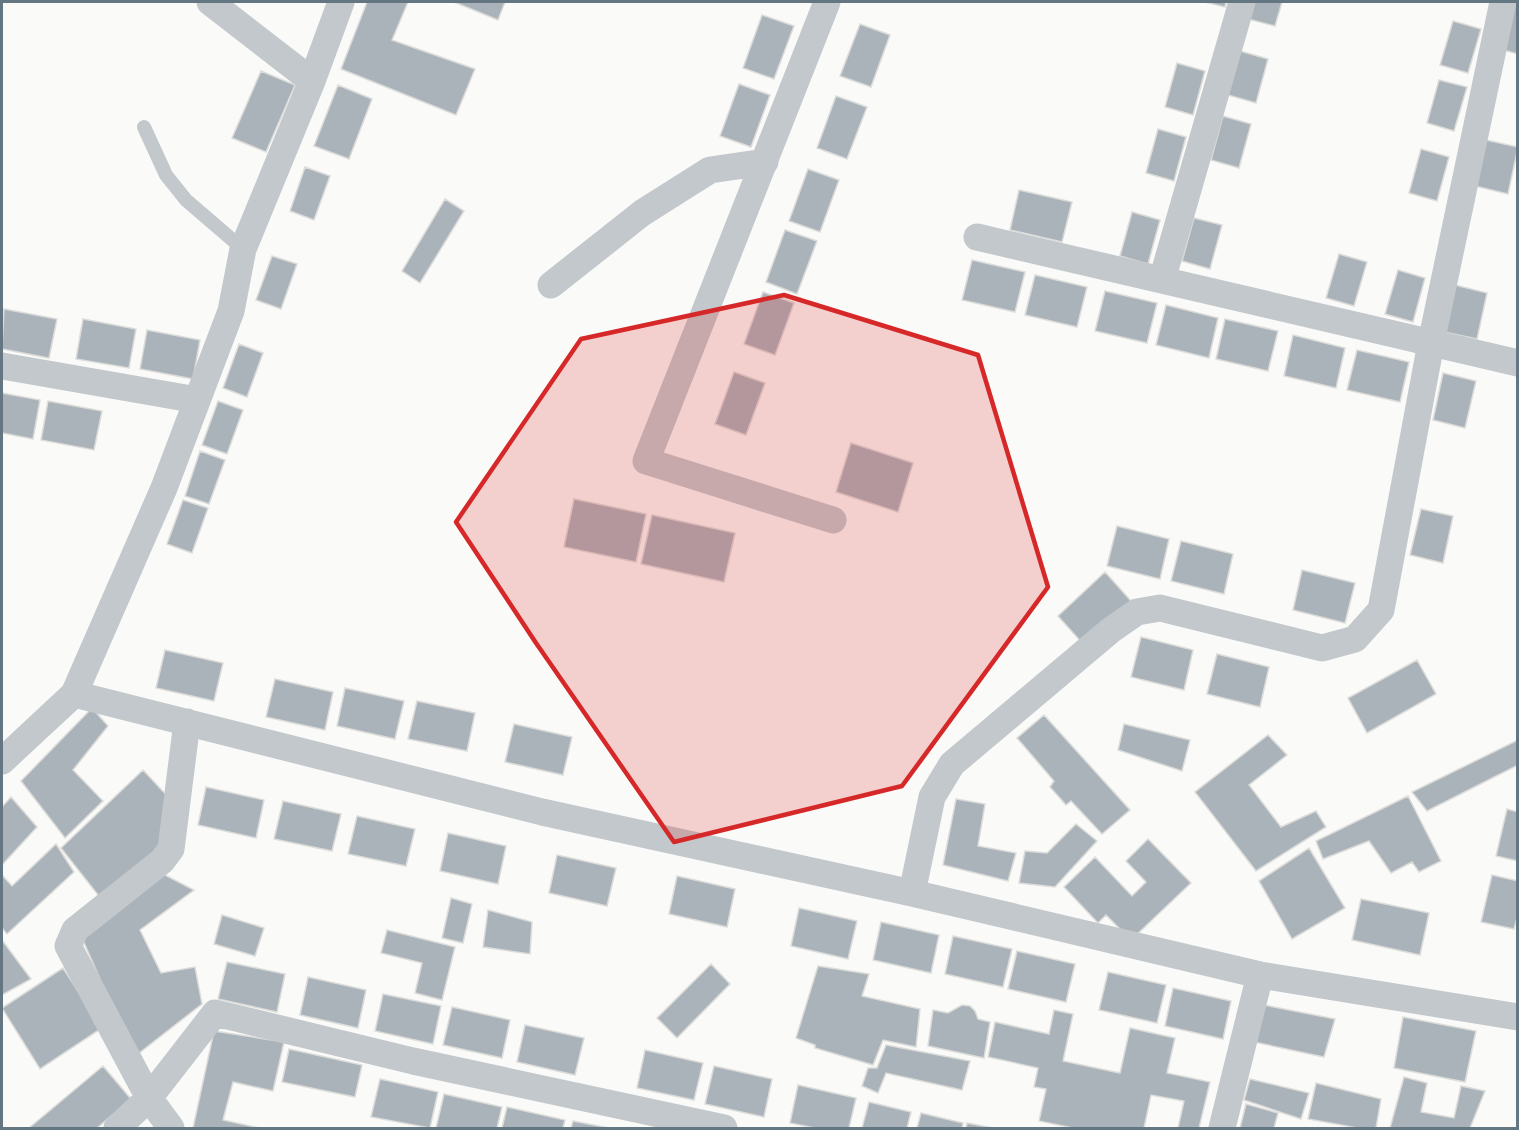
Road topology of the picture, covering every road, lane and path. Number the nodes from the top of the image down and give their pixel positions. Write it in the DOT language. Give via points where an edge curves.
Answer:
graph roads {
  1 [pos="210,2"];
  2 [pos="341,2"];
  3 [pos="827,2"];
  4 [pos="1242,2"];
  5 [pos="1503,2"];
  6 [pos="312,81"];
  7 [pos="144,128"];
  8 [pos="765,162"];
  9 [pos="977,237"];
  10 [pos="243,249"];
  11 [pos="1162,280"];
  12 [pos="551,285"];
  13 [pos="1431,343"];
  14 [pos="1518,363"];
  15 [pos="2,366"];
  16 [pos="197,400"];
  17 [pos="833,520"];
  18 [pos="74,694"];
  19 [pos="187,722"];
  20 [pos="2,761"];
  21 [pos="912,893"];
  22 [pos="1260,975"];
  23 [pos="1518,1017"];
  24 [pos="149,1098"];
  25 [pos="117,1128"];
  26 [pos="171,1128"];
  27 [pos="724,1128"];
  28 [pos="1222,1128"];
  1 -- 6 [label="street"];
  2 -- 6 [label="street"];
  3 -- 8 [label="street"];
  4 -- 11 [label="street"];
  5 -- 13 [label="street"];
  6 -- 10 [label="street"];
  7 -- 10 [label="lane" via="166,175 186,200"];
  8 -- 12 [label="street" via="710,170 642,213"];
  8 -- 17 [label="street" via="646,460"];
  9 -- 11 [label="street"];
  10 -- 16 [label="street" via="231,311"];
  11 -- 13 [label="street"];
  13 -- 14 [label="street"];
  13 -- 21 [label="street" via="1381,610 1355,639 1322,648 1160,608 1137,612 952,764 932,797"];
  15 -- 16 [label="street"];
  16 -- 18 [label="street" via="164,488"];
  18 -- 19 [label="street"];
  18 -- 20 [label="street"];
  19 -- 21 [label="street" via="542,812"];
  19 -- 24 [label="street" via="171,849 162,861 75,930 68,946"];
  21 -- 22 [label="street"];
  22 -- 23 [label="street"];
  22 -- 28 [label="street"];
  24 -- 25 [label="street"];
  24 -- 26 [label="street"];
  24 -- 27 [label="street" via="215,1013 413,1061"];
}
